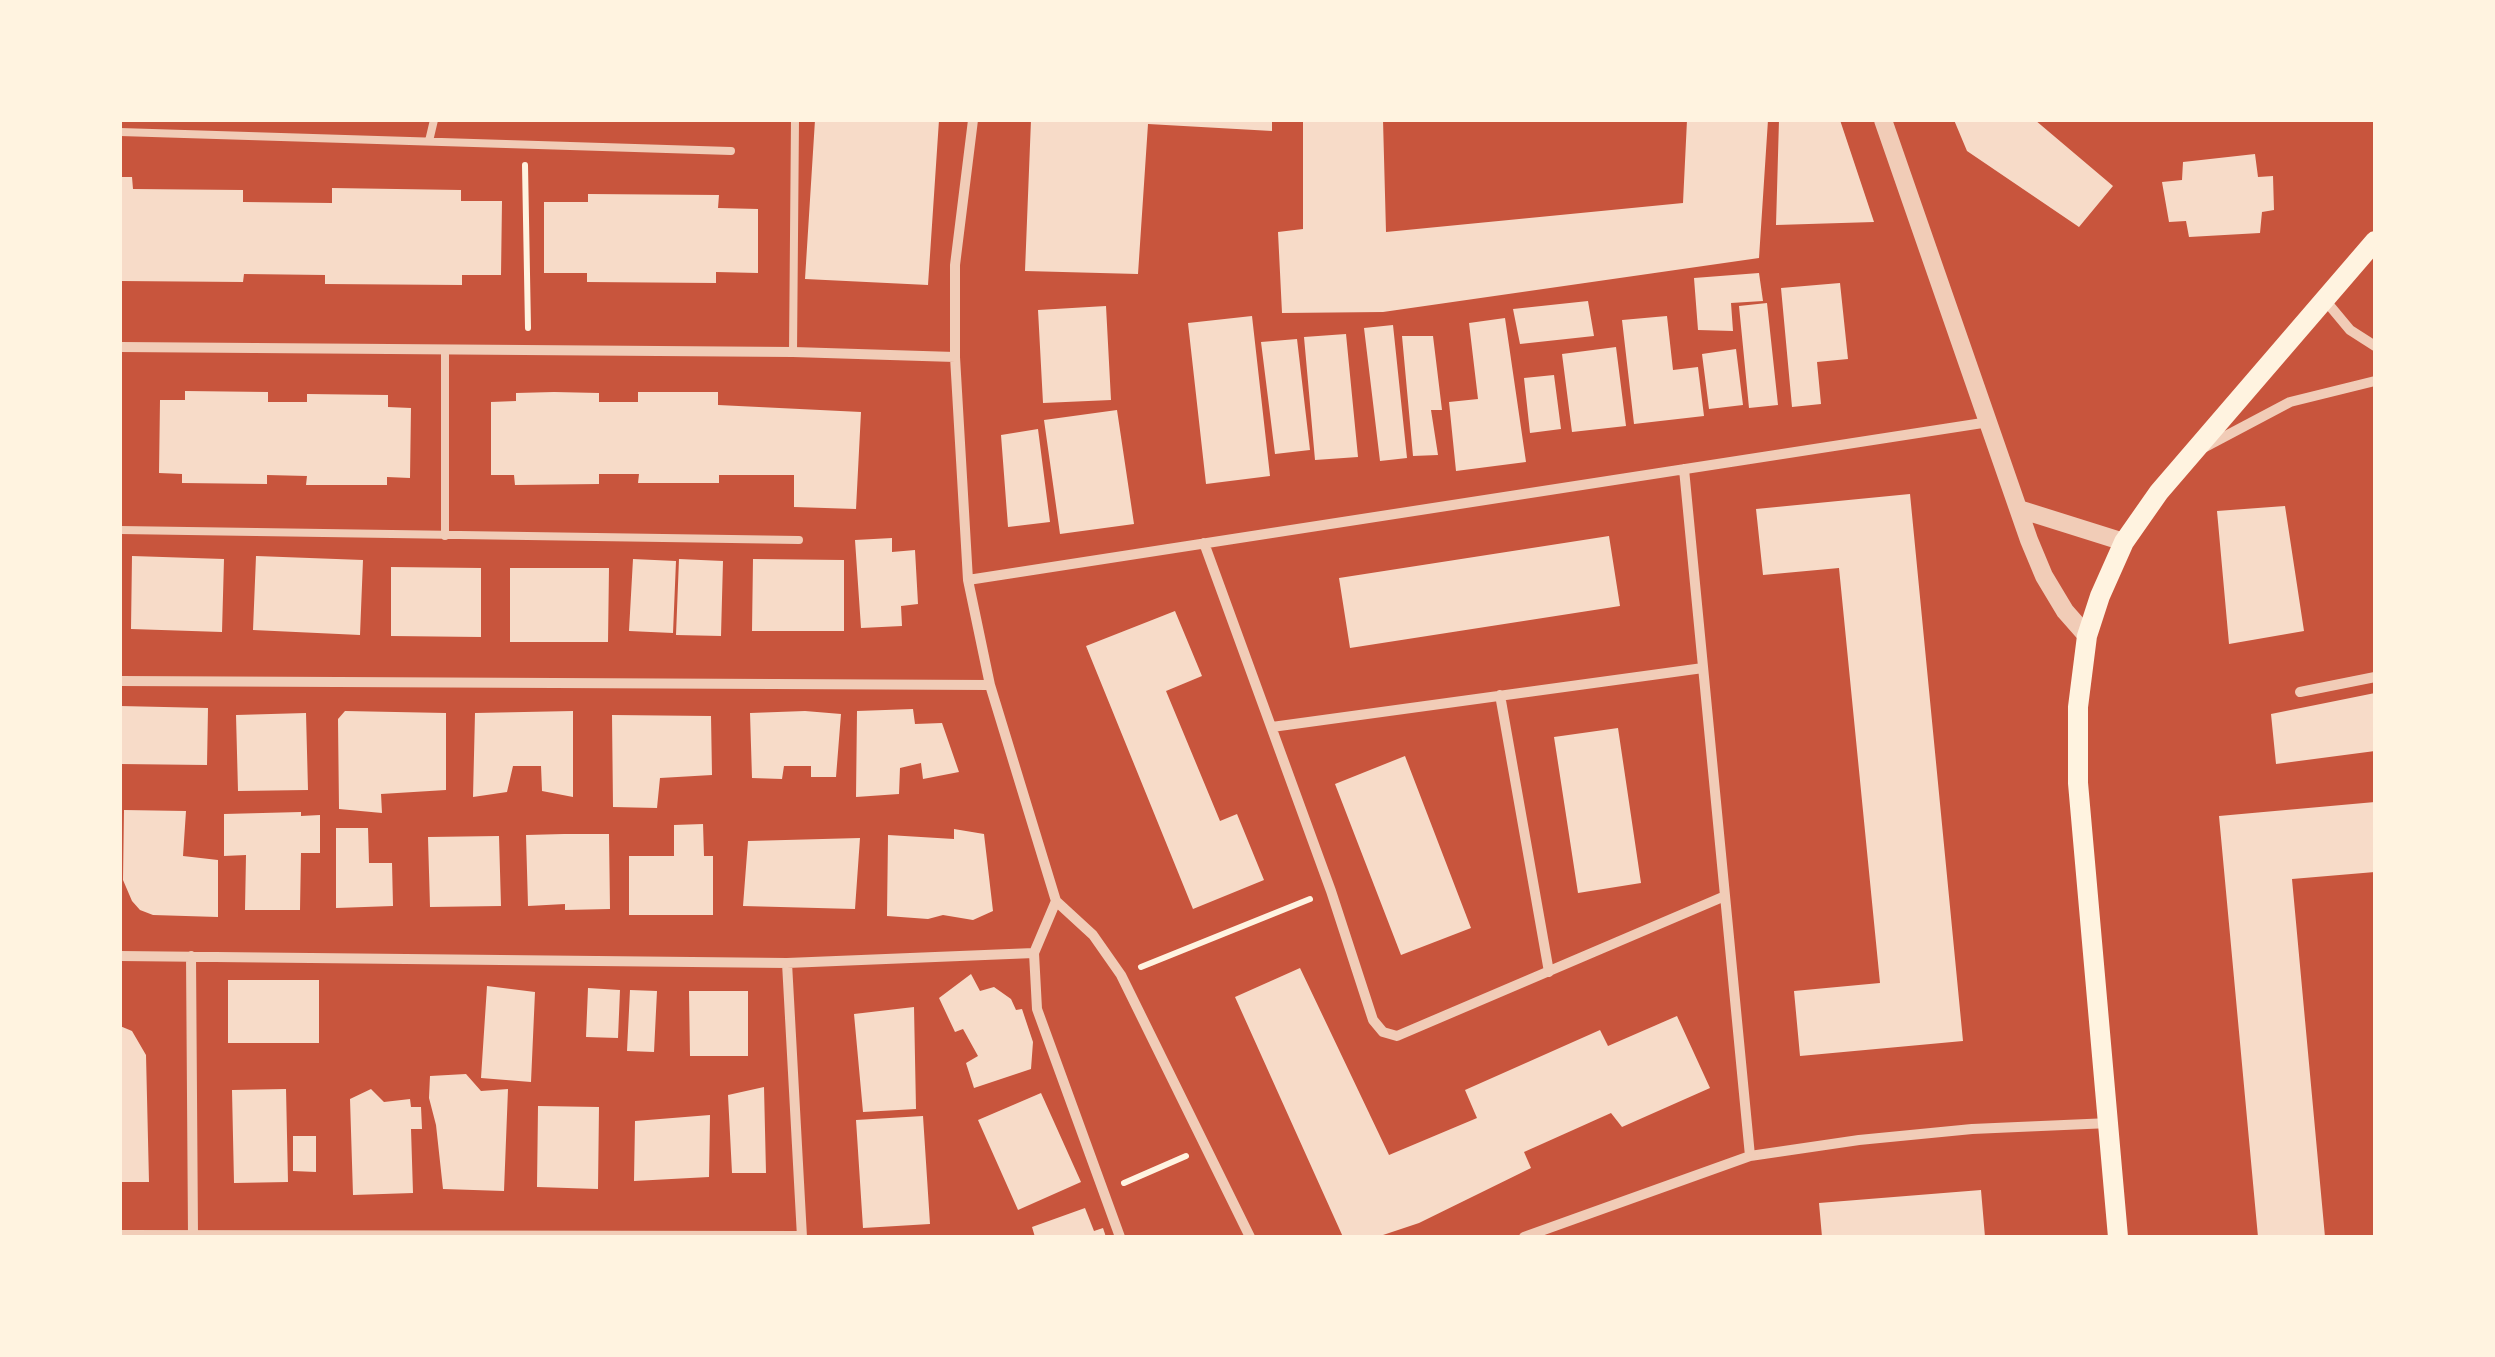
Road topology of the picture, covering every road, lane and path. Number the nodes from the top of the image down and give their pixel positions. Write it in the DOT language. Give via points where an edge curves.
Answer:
graph roads {
  1 [pos="434,120"];
  2 [pos="794,120"];
  3 [pos="973,120"];
  4 [pos="1883,120"];
  5 [pos="120,132"];
  6 [pos="429,141"];
  7 [pos="525,144"];
  8 [pos="730,151"];
  9 [pos="2375,241"];
  10 [pos="2325,300"];
  11 [pos="2375,346"];
  12 [pos="120,347"];
  13 [pos="446,350"];
  14 [pos="528,350"];
  15 [pos="793,352"];
  16 [pos="954,357"];
  17 [pos="2375,381"];
  18 [pos="1989,422"];
  19 [pos="2191,454"];
  20 [pos="1684,469"];
  21 [pos="2019,509"];
  22 [pos="120,530"];
  23 [pos="445,536"];
  24 [pos="799,540"];
  25 [pos="2124,542"];
  26 [pos="1204,543"];
  27 [pos="968,580"];
  28 [pos="2088,636"];
  29 [pos="1703,668"];
  30 [pos="2375,677"];
  31 [pos="120,681"];
  32 [pos="990,684"];
  33 [pos="2300,692"];
  34 [pos="1500,695"];
  35 [pos="1272,726"];
  36 [pos="1330,891"];
  37 [pos="1725,896"];
  38 [pos="1056,901"];
  39 [pos="1034,953"];
  40 [pos="120,956"];
  41 [pos="191,956"];
  42 [pos="787,962"];
  43 [pos="1550,972"];
  44 [pos="1121,976"];
  45 [pos="2111,1123"];
  46 [pos="1205,1148"];
  47 [pos="1750,1156"];
  48 [pos="1104,1192"];
  49 [pos="120,1235"];
  50 [pos="134,1236"];
  51 [pos="193,1236"];
  52 [pos="802,1236"];
  53 [pos="1120,1237"];
  54 [pos="1250,1237"];
  55 [pos="1524,1237"];
  56 [pos="2118,1237"];
  1 -- 6 [label="lane"];
  2 -- 15 [label="lane"];
  3 -- 16 [label="street" via="955,265"];
  4 -- 18 [label="street"];
  5 -- 6 [label="lane"];
  6 -- 7 [label="lane"];
  7 -- 8 [label="lane"];
  7 -- 14 [label="path"];
  9 -- 10 [label="main road"];
  10 -- 11 [label="street" via="2350,330"];
  10 -- 19 [label="main road"];
  12 -- 13 [label="street"];
  13 -- 14 [label="street"];
  13 -- 23 [label="lane"];
  14 -- 15 [label="street"];
  15 -- 16 [label="street"];
  16 -- 27 [label="street"];
  17 -- 19 [label="street" via="2290,402"];
  18 -- 20 [label="street"];
  18 -- 21 [label="street"];
  19 -- 25 [label="main road"];
  20 -- 26 [label="street"];
  20 -- 29 [label="street"];
  21 -- 25 [label="street"];
  21 -- 28 [label="street" via="2044,576"];
  22 -- 23 [label="lane"];
  23 -- 24 [label="lane"];
  25 -- 28 [label="main road"];
  26 -- 27 [label="street"];
  26 -- 35 [label="street"];
  27 -- 32 [label="street"];
  28 -- 45 [label="main road" via="2078,707 2078,783"];
  29 -- 34 [label="street"];
  29 -- 37 [label="street"];
  30 -- 33 [label="street"];
  31 -- 32 [label="street"];
  32 -- 38 [label="street"];
  34 -- 35 [label="street"];
  34 -- 43 [label="street"];
  35 -- 36 [label="street"];
  36 -- 43 [label="street" via="1382,1032 1397,1036"];
  36 -- 44 [label="path"];
  37 -- 43 [label="street"];
  37 -- 47 [label="street"];
  38 -- 39 [label="street"];
  38 -- 44 [label="street" via="1093,936"];
  39 -- 42 [label="street"];
  39 -- 48 [label="street" via="1036,1009"];
  40 -- 41 [label="street"];
  41 -- 42 [label="street"];
  41 -- 51 [label="street"];
  42 -- 52 [label="street"];
  44 -- 46 [label="street"];
  45 -- 47 [label="street" via="1972,1129"];
  45 -- 56 [label="main road"];
  46 -- 48 [label="path"];
  46 -- 54 [label="street"];
  47 -- 55 [label="street"];
  48 -- 53 [label="street"];
  49 -- 50 [label="street"];
  50 -- 51 [label="street"];
  51 -- 52 [label="street"];
}
